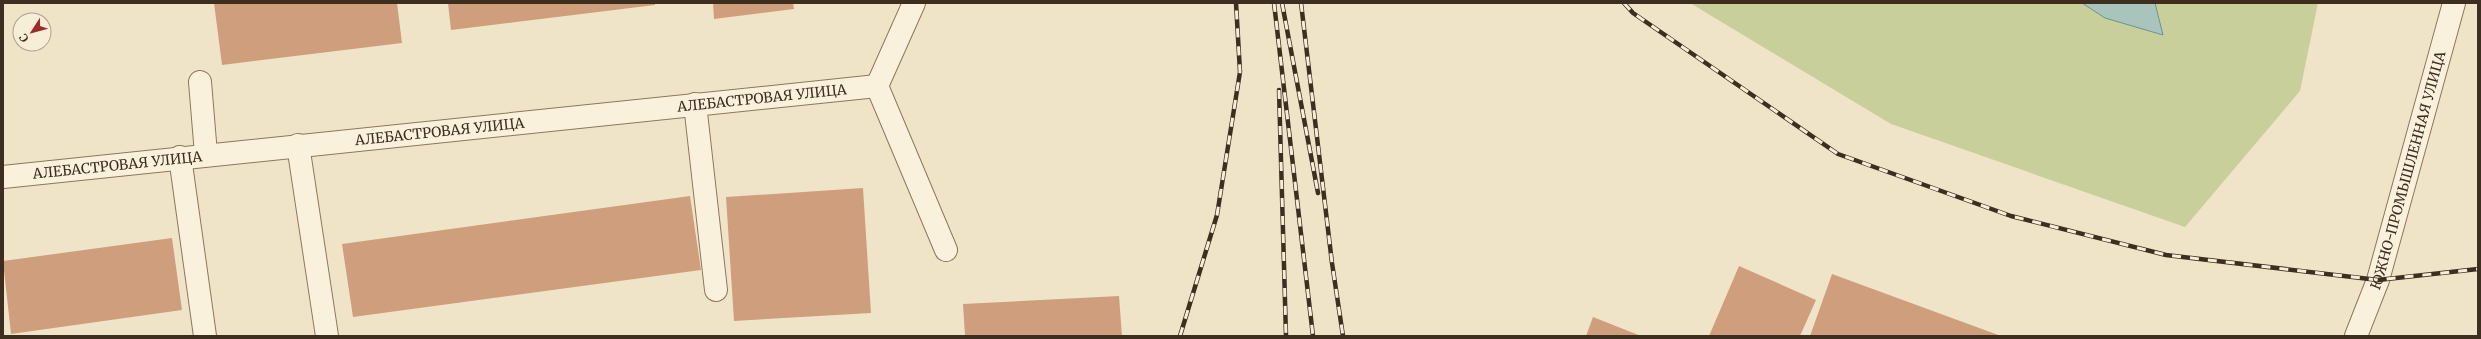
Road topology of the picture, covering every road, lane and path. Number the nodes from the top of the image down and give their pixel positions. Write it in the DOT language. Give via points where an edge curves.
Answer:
graph roads {
  1 [pos="914,3"];
  2 [pos="2454,3"];
  3 [pos="200,82"];
  4 [pos="877,86"];
  5 [pos="695,104"];
  6 [pos="298,145"];
  7 [pos="206,154"];
  8 [pos="180,157"];
  9 [pos="3,177"];
  10 [pos="946,250"];
  11 [pos="716,290"];
  12 [pos="205,336"];
  13 [pos="326,336"];
  14 [pos="2356,336"];
  1 -- 4 [label="street"];
  2 -- 14 [label="street, ЮЖНО-ПРОМЫШЛЕННАЯ УЛИЦА" via="2378,280"];
  3 -- 7 [label="street"];
  4 -- 5 [label="street, АЛЕБАСТРОВАЯ УЛИЦА"];
  4 -- 10 [label="street"];
  5 -- 6 [label="street, АЛЕБАСТРОВАЯ УЛИЦА"];
  5 -- 11 [label="street"];
  6 -- 7 [label="street, АЛЕБАСТРОВАЯ УЛИЦА"];
  6 -- 13 [label="street"];
  7 -- 8 [label="street, АЛЕБАСТРОВАЯ УЛИЦА"];
  8 -- 9 [label="street, АЛЕБАСТРОВАЯ УЛИЦА"];
  8 -- 12 [label="street"];
}
